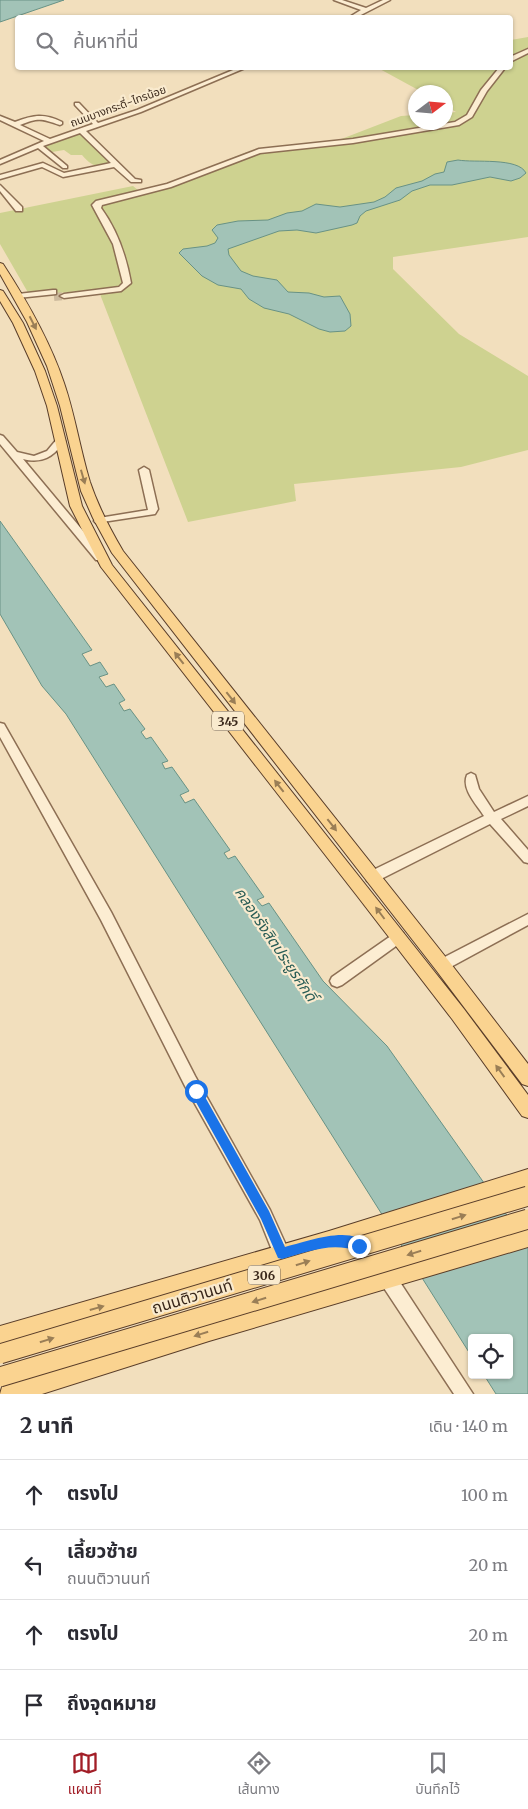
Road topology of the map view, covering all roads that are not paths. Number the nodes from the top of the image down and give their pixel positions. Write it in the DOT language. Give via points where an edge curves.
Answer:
graph roads {
  1 [pos="337,0"];
  2 [pos="387,0"];
  3 [pos="365,10"];
  4 [pos="356,15"];
  5 [pos="528,51"];
  6 [pos="513,58"];
  7 [pos="237,70"];
  8 [pos="500,70"];
  9 [pos="77,104"];
  10 [pos="112,111"];
  11 [pos="0,118"];
  12 [pos="120,121"];
  13 [pos="60,123"];
  14 [pos="14,125"];
  15 [pos="97,125"];
  16 [pos="81,130"];
  17 [pos="50,141"];
  18 [pos="39,146"];
  19 [pos="0,162"];
  20 [pos="117,164"];
  21 [pos="66,167"];
  22 [pos="0,177"];
  23 [pos="139,182"];
  24 [pos="0,187"];
  25 [pos="12,200"];
  26 [pos="0,202"];
  27 [pos="19,208"];
  28 [pos="0,266"];
  29 [pos="0,293"];
  30 [pos="63,293"];
  31 [pos="54,294"];
  32 [pos="19,299"];
  33 [pos="0,438"];
  34 [pos="60,441"];
  35 [pos="13,454"];
  36 [pos="144,470"];
  37 [pos="99,521"];
  38 [pos="107,567"];
  39 [pos="0,727"];
  40 [pos="471,778"];
  41 [pos="528,801"];
  42 [pos="492,818"];
  43 [pos="528,858"];
  44 [pos="372,877"];
  45 [pos="528,919"];
  46 [pos="398,937"];
  47 [pos="442,965"];
  48 [pos="337,981"];
  49 [pos="528,1078"];
  50 [pos="528,1110"];
  51 [pos="528,1178"];
  52 [pos="528,1196"];
  53 [pos="528,1219"];
  54 [pos="528,1236"];
  55 [pos="329,1241"];
  56 [pos="282,1254"];
  57 [pos="233,1268"];
  58 [pos="394,1277"];
  59 [pos="356,1288"];
  60 [pos="246,1321"];
  61 [pos="0,1336"];
  62 [pos="0,1354"];
  63 [pos="0,1377"];
  64 [pos="9,1394"];
  65 [pos="464,1394"];
  1 -- 3 [label="street"];
  2 -- 3 [label="street"];
  3 -- 4 [label="street"];
  5 -- 6 [label="street"];
  7 -- 12 [label="street, ถนนบางกระดี่-ไทรน้อย" via="132,114 136,119"];
  8 -- 30 [label="street" via="484,90 470,116 457,124 353,141 258,151 169,186 99,203 97,208 110,225 125,267 127,283 121,289"];
  9 -- 15 [label="street"];
  10 -- 12 [label="street"];
  11 -- 14 [label="street"];
  12 -- 15 [label="street, ถนนบางกระดี่-ไทรน้อย"];
  13 -- 14 [label="street" via="41,116"];
  14 -- 17 [label="street"];
  15 -- 16 [label="street, ถนนบางกระดี่-ไทรน้อย"];
  16 -- 17 [label="street, ถนนบางกระดี่-ไทรน้อย"];
  16 -- 20 [label="street"];
  17 -- 18 [label="street, ถนนบางกระดี่-ไทรน้อย"];
  18 -- 19 [label="street, ถนนบางกระดี่-ไทรน้อย"];
  18 -- 21 [label="street"];
  20 -- 22 [label="street" via="63,175 48,166 38,166"];
  20 -- 23 [label="street"];
  24 -- 25 [label="street"];
  25 -- 26 [label="street"];
  25 -- 27 [label="street"];
  28 -- 32 [label="main road, 345"];
  29 -- 34 [label="main road, 345" via="40,371"];
  31 -- 32 [label="street"];
  32 -- 37 [label="main road, 345, one-way" via="58,382 84,481"];
  33 -- 35 [label="street"];
  34 -- 35 [label="street" via="46,457 36,459"];
  34 -- 38 [label="main road, 345" via="76,506"];
  35 -- 38 [label="street"];
  36 -- 37 [label="street" via="152,512"];
  37 -- 44 [label="main road, 345, one-way" via="130,570"];
  46 -- 38 [label="main road, 345, one-way"];
  39 -- 56 [label="street" via="106,916 190,1081 265,1215"];
  40 -- 42 [label="street" via="473,790"];
  41 -- 42 [label="street"];
  42 -- 43 [label="street"];
  42 -- 44 [label="street"];
  44 -- 47 [label="main road, 345"];
  45 -- 47 [label="street"];
  46 -- 48 [label="street"];
  50 -- 46 [label="main road, 345, one-way"];
  47 -- 49 [label="main road, 345"];
  51 -- 55 [label="main road, ถนนติวานนท์ / 306"];
  62 -- 52 [label="main road, ถนนติวานนท์ / 306, one-way, bridge"];
  53 -- 63 [label="main road, ถนนติวานนท์ / 306, one-way, bridge"];
  54 -- 58 [label="main road, 306"];
  55 -- 56 [label="main road, ถนนติวานนท์ / 306"];
  55 -- 59 [label="main road, 306" via="351,1242 366,1254 372,1269"];
  56 -- 57 [label="main road, ถนนติวานนท์ / 306"];
  57 -- 60 [label="main road, 306" via="217,1285 214,1302 220,1317"];
  61 -- 57 [label="main road, ถนนติวานนท์ / 306, one-way"];
  58 -- 59 [label="main road, 306"];
  58 -- 65 [label="street"];
  59 -- 60 [label="main road, 306"];
  60 -- 64 [label="main road, 306, one-way"];
}
